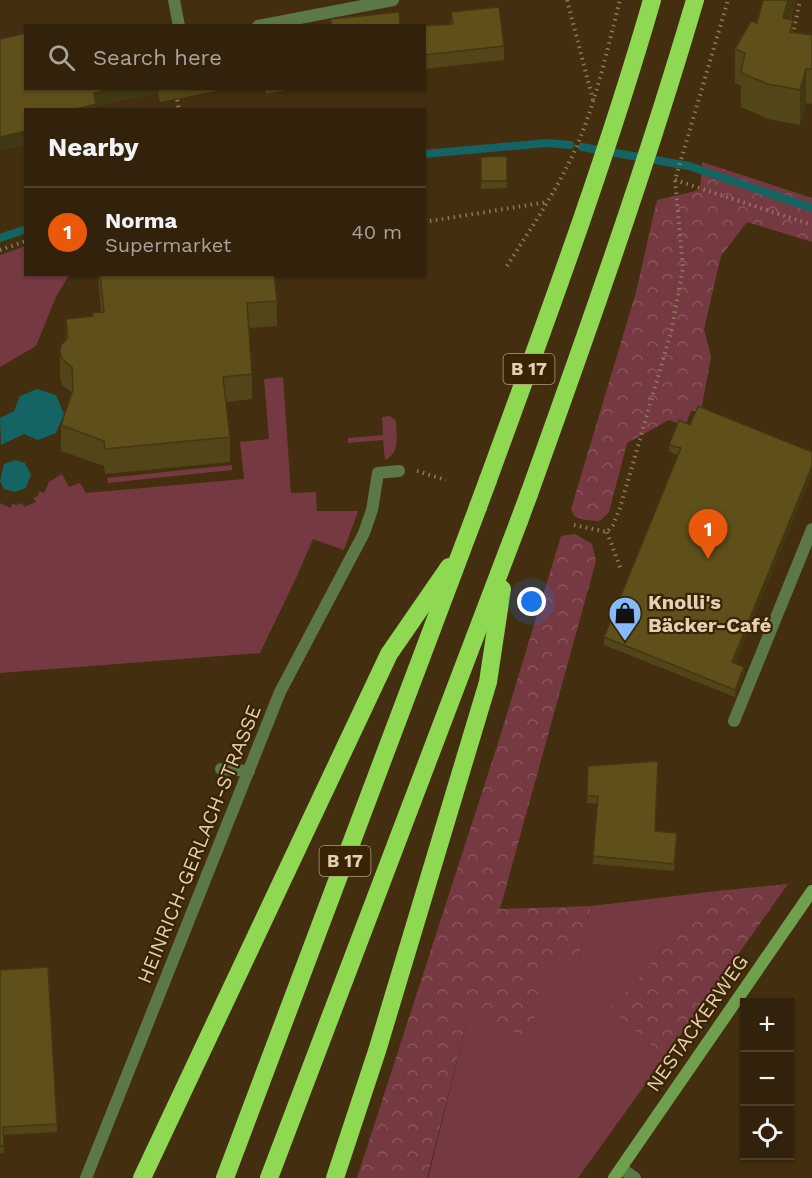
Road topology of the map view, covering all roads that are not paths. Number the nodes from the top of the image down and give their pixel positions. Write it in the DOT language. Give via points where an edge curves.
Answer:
graph roads {
  1 [pos="174,0"];
  2 [pos="393,0"];
  3 [pos="652,0"];
  4 [pos="694,0"];
  5 [pos="179,24"];
  6 [pos="268,24"];
  7 [pos="399,471"];
  8 [pos="812,529"];
  9 [pos="465,543"];
  10 [pos="507,554"];
  11 [pos="734,721"];
  12 [pos="221,769"];
  13 [pos="249,771"];
  14 [pos="812,891"];
  15 [pos="617,1173"];
  16 [pos="86,1178"];
  17 [pos="142,1178"];
  18 [pos="225,1178"];
  19 [pos="269,1178"];
  20 [pos="335,1178"];
  21 [pos="635,1178"];
  1 -- 5 [label="street"];
  2 -- 6 [label="street"];
  3 -- 9 [label="highway, B 17, bridge" via="569,259"];
  4 -- 10 [label="highway, B 17, bridge" via="609,273"];
  7 -- 13 [label="street, HEINRICH-GERLACH-STRASSE" via="378,472 364,532 280,692"];
  8 -- 11 [label="street"];
  9 -- 17 [label="highway" via="389,654"];
  9 -- 18 [label="highway, B 17"];
  10 -- 19 [label="highway, B 17"];
  10 -- 20 [label="highway" via="488,682"];
  12 -- 13 [label="street"];
  13 -- 16 [label="street, HEINRICH-GERLACH-STRASSE"];
  14 -- 15 [label="street, NESTACKERWEG"];
  15 -- 21 [label="street"];
}
